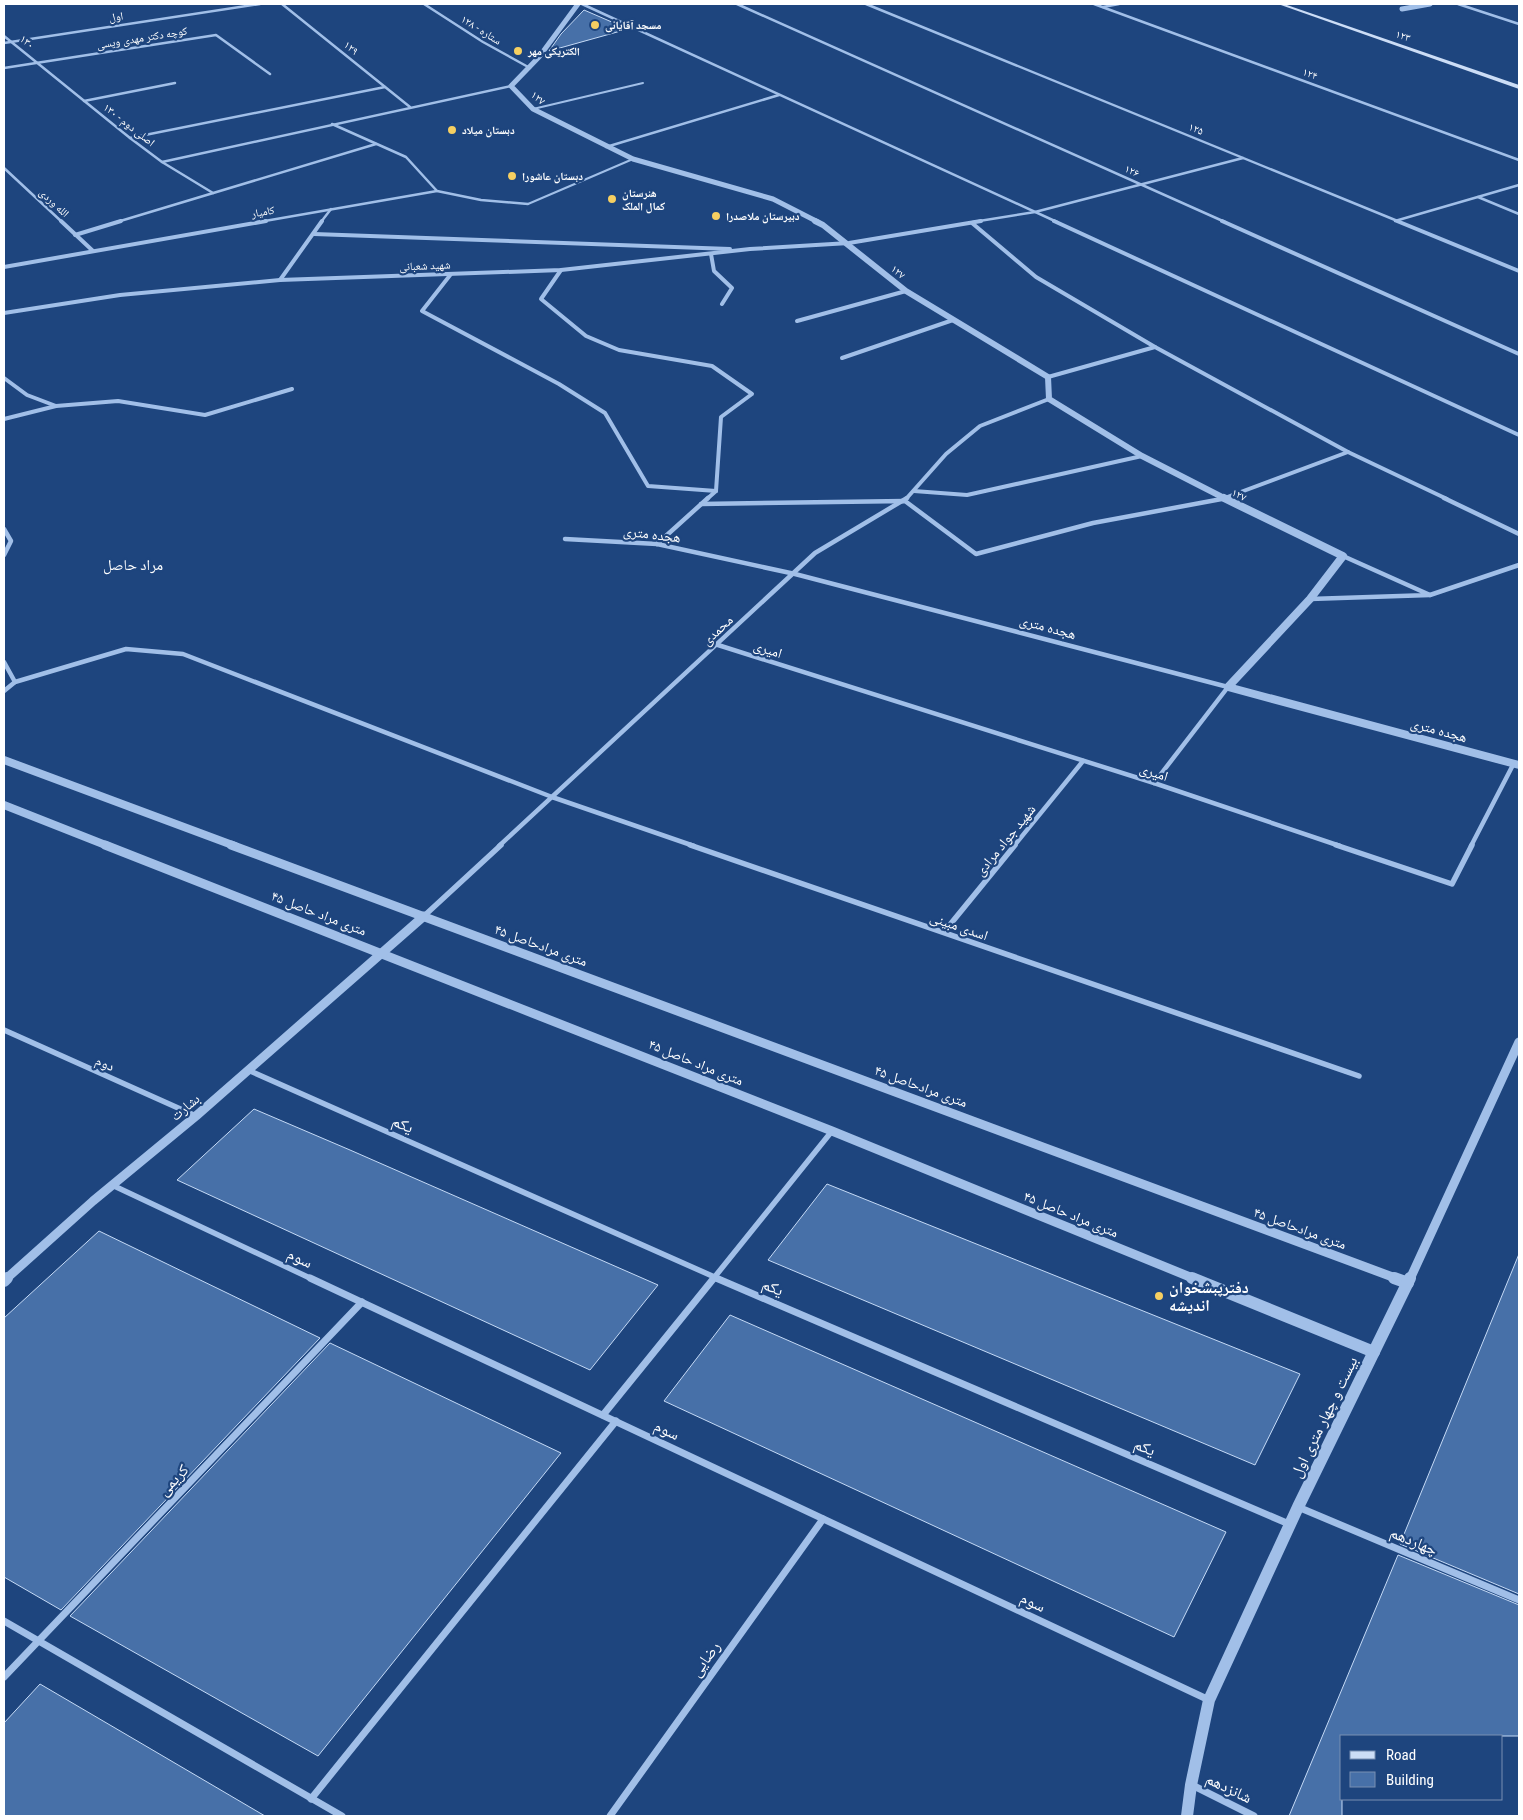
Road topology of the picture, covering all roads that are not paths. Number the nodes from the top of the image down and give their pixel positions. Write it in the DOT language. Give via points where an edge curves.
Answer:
graph roads {
  1 [pos="260,4"];
  2 [pos="282,4"];
  3 [pos="424,4"];
  4 [pos="578,4"];
  5 [pos="582,4"];
  6 [pos="737,4"];
  7 [pos="866,4"];
  8 [pos="1094,4"];
  9 [pos="1119,4"];
  10 [pos="1280,4"];
  11 [pos="1430,4"];
  12 [pos="1458,4"];
  13 [pos="1103,7"];
  14 [pos="1402,9"];
  15 [pos="1519,24"];
  16 [pos="4,36"];
  17 [pos="12,42"];
  18 [pos="4,43"];
  19 [pos="39,63"];
  20 [pos="4,68"];
  21 [pos="530,68"];
  22 [pos="270,74"];
  23 [pos="175,83"];
  24 [pos="643,83"];
  25 [pos="385,86"];
  26 [pos="511,86"];
  27 [pos="1519,88"];
  28 [pos="779,95"];
  29 [pos="84,101"];
  30 [pos="410,107"];
  31 [pos="532,109"];
  32 [pos="331,124"];
  33 [pos="130,138"];
  34 [pos="376,144"];
  35 [pos="606,147"];
  36 [pos="1243,158"];
  37 [pos="633,159"];
  38 [pos="1519,160"];
  39 [pos="162,162"];
  40 [pos="4,168"];
  41 [pos="1143,185"];
  42 [pos="1519,185"];
  43 [pos="437,191"];
  44 [pos="213,194"];
  45 [pos="1477,197"];
  46 [pos="528,204"];
  47 [pos="331,210"];
  48 [pos="1035,212"];
  49 [pos="1519,214"];
  50 [pos="1395,220"];
  51 [pos="972,223"];
  52 [pos="314,234"];
  53 [pos="75,235"];
  54 [pos="848,243"];
  55 [pos="750,250"];
  56 [pos="93,251"];
  57 [pos="710,254"];
  58 [pos="4,267"];
  59 [pos="561,270"];
  60 [pos="1519,271"];
  61 [pos="451,274"];
  62 [pos="280,280"];
  63 [pos="906,291"];
  64 [pos="722,304"];
  65 [pos="4,313"];
  66 [pos="797,320"];
  67 [pos="953,320"];
  68 [pos="1155,347"];
  69 [pos="1519,354"];
  70 [pos="842,358"];
  71 [pos="1048,376"];
  72 [pos="4,378"];
  73 [pos="292,389"];
  74 [pos="1049,399"];
  75 [pos="56,406"];
  76 [pos="4,419"];
  77 [pos="1519,435"];
  78 [pos="1348,452"];
  79 [pos="1142,456"];
  80 [pos="716,491"];
  81 [pos="914,491"];
  82 [pos="1225,499"];
  83 [pos="905,501"];
  84 [pos="700,504"];
  85 [pos="4,529"];
  86 [pos="1519,534"];
  87 [pos="565,540"];
  88 [pos="657,544"];
  89 [pos="4,555"];
  90 [pos="1343,556"];
  91 [pos="1519,565"];
  92 [pos="795,574"];
  93 [pos="1430,595"];
  94 [pos="1310,600"];
  95 [pos="718,645"];
  96 [pos="4,662"];
  97 [pos="15,682"];
  98 [pos="1228,687"];
  99 [pos="4,691"];
  100 [pos="4,760"];
  101 [pos="1083,761"];
  102 [pos="1516,764"];
  103 [pos="1154,783"];
  104 [pos="552,797"];
  105 [pos="4,805"];
  106 [pos="424,916"];
  107 [pos="944,932"];
  108 [pos="383,953"];
  109 [pos="4,1030"];
  110 [pos="1519,1042"];
  111 [pos="248,1070"];
  112 [pos="1359,1076"];
  113 [pos="196,1116"];
  114 [pos="832,1131"];
  115 [pos="112,1185"];
  116 [pos="714,1277"];
  117 [pos="4,1281"];
  118 [pos="1408,1283"];
  119 [pos="362,1302"];
  120 [pos="1374,1352"];
  121 [pos="604,1415"];
  122 [pos="616,1421"];
  123 [pos="1298,1507"];
  124 [pos="824,1519"];
  125 [pos="1290,1524"];
  126 [pos="1519,1600"];
  127 [pos="4,1621"];
  128 [pos="37,1641"];
  129 [pos="4,1677"];
  130 [pos="1210,1700"];
  131 [pos="1192,1785"];
  132 [pos="311,1798"];
  133 [pos="342,1816"];
  134 [pos="610,1816"];
  135 [pos="1187,1816"];
  136 [pos="1254,1816"];
  1 -- 17 [label="street, اول"];
  2 -- 25 [label="street, ۱۲۹"];
  3 -- 21 [label="street, ۱۲۸ - ستاره"];
  4 -- 21 [label="street, ۱۲۷" via="549,47"];
  5 -- 28 [label="street"];
  6 -- 41 [label="street, ۱۲۶"];
  7 -- 36 [label="street, ۱۲۵"];
  8 -- 13 [label="street, ۱۲۴"];
  9 -- 13 [label="street"];
  10 -- 27 [label="main road, ۱۲۳"];
  11 -- 14 [label="street"];
  12 -- 15 [label="street"];
  13 -- 38 [label="street, ۱۲۴"];
  16 -- 17 [label="street, ۱۳۰"];
  17 -- 18 [label="street, اول"];
  17 -- 19 [label="street, ۱۳۰"];
  19 -- 20 [label="street, کوچه دکتر مهدی ویسی"];
  19 -- 22 [label="street, کوچه دکتر مهدی ویسی" via="216,35"];
  19 -- 29 [label="street, اصلی دوم - ۱۳۰"];
  21 -- 26 [label="street, ۱۲۷"];
  23 -- 29 [label="street"];
  24 -- 31 [label="lane"];
  25 -- 30 [label="street, ۱۲۹"];
  25 -- 33 [label="street"];
  26 -- 30 [label="street"];
  26 -- 31 [label="street, ۱۲۷"];
  28 -- 35 [label="street"];
  28 -- 48 [label="street"];
  29 -- 33 [label="street, اصلی دوم - ۱۳۰"];
  30 -- 32 [label="street"];
  31 -- 35 [label="street, ۱۲۷"];
  32 -- 34 [label="street"];
  32 -- 39 [label="street"];
  33 -- 39 [label="street, اصلی دوم - ۱۳۰"];
  34 -- 43 [label="street" via="406,158"];
  34 -- 44 [label="street"];
  35 -- 37 [label="street, ۱۲۷"];
  36 -- 41 [label="street, شهید شعبانی"];
  36 -- 50 [label="street, ۱۲۵"];
  37 -- 46 [label="lane"];
  37 -- 54 [label="street, ۱۲۷" via="773,199 823,225"];
  39 -- 44 [label="street, اصلی دوم - ۱۳۰"];
  40 -- 53 [label="street, الله وردی"];
  41 -- 48 [label="street, شهید شعبانی"];
  41 -- 69 [label="street, ۱۲۶"];
  42 -- 45 [label="street"];
  43 -- 46 [label="street" via="481,200"];
  43 -- 47 [label="street, کامیار"];
  44 -- 53 [label="street"];
  45 -- 49 [label="street"];
  45 -- 50 [label="street"];
  47 -- 52 [label="street"];
  47 -- 56 [label="street, کامیار"];
  48 -- 51 [label="street, شهید شعبانی"];
  48 -- 77 [label="street"];
  50 -- 60 [label="street, ۱۲۵"];
  51 -- 54 [label="street, شهید شعبانی"];
  51 -- 68 [label="street" via="1036,277"];
  52 -- 55 [label="street"];
  52 -- 62 [label="street"];
  53 -- 56 [label="street, الله وردی"];
  54 -- 55 [label="street, شهید شعبانی"];
  54 -- 63 [label="street, ۱۲۷"];
  55 -- 57 [label="street, شهید شعبانی"];
  56 -- 58 [label="street, کامیار"];
  57 -- 59 [label="street, شهید شعبانی"];
  57 -- 64 [label="street" via="714,271 732,288"];
  59 -- 61 [label="street, شهید شعبانی"];
  59 -- 80 [label="street" via="541,299 586,336 619,350 712,366 752,394 721,417"];
  61 -- 62 [label="street, شهید شعبانی"];
  61 -- 80 [label="street" via="422,311 559,384 605,413 648,486"];
  62 -- 65 [label="street, شهید شعبانی" via="120,295"];
  63 -- 66 [label="street"];
  63 -- 67 [label="street, ۱۲۷"];
  67 -- 70 [label="street"];
  67 -- 71 [label="street, ۱۲۷"];
  68 -- 71 [label="street"];
  68 -- 78 [label="street"];
  71 -- 74 [label="street"];
  72 -- 75 [label="street" via="27,395"];
  73 -- 75 [label="street" via="205,415 118,402"];
  74 -- 79 [label="street, ۱۲۷"];
  74 -- 81 [label="street, محمدی" via="980,426 946,454"];
  75 -- 76 [label="street"];
  78 -- 82 [label="street"];
  78 -- 86 [label="street"];
  79 -- 81 [label="street" via="967,496"];
  79 -- 82 [label="street, ۱۲۷"];
  80 -- 84 [label="street"];
  81 -- 83 [label="street, محمدی"];
  82 -- 83 [label="street" via="1093,523 976,554"];
  82 -- 90 [label="street, ۱۲۷"];
  83 -- 84 [label="street"];
  83 -- 92 [label="street, محمدی" via="815,553"];
  84 -- 88 [label="street"];
  85 -- 89 [label="street" via="11,541"];
  87 -- 88 [label="street, هجده متری"];
  88 -- 92 [label="street, هجده متری"];
  90 -- 93 [label="street"];
  90 -- 94 [label="street"];
  91 -- 93 [label="street"];
  92 -- 95 [label="street, محمدی"];
  92 -- 98 [label="street, هجده متری"];
  93 -- 94 [label="street"];
  94 -- 98 [label="street"];
  95 -- 101 [label="street, امیری"];
  95 -- 104 [label="street, محمدی"];
  96 -- 97 [label="street"];
  97 -- 99 [label="street"];
  97 -- 104 [label="street, اسدی مبینی" via="126,649 183,654"];
  98 -- 102 [label="street, هجده متری"];
  98 -- 103 [label="street"];
  100 -- 106 [label="street"];
  101 -- 103 [label="street, امیری"];
  101 -- 107 [label="street, شهید جواد مرادی"];
  102 -- 103 [label="street, امیری" via="1452,884"];
  104 -- 106 [label="street, محمدی"];
  104 -- 107 [label="street, اسدی مبینی"];
  105 -- 108 [label="street, ۴۵ متری مراد حاصل"];
  106 -- 108 [label="street, بشارت"];
  106 -- 118 [label="street, ۴۵ متری مرادحاصل"];
  107 -- 112 [label="street, اسدی مبینی"];
  108 -- 111 [label="street, بشارت"];
  108 -- 114 [label="street, ۴۵ متری مراد حاصل"];
  109 -- 113 [label="street, دوم"];
  110 -- 118 [label="street, بیست و چهار متری اول"];
  111 -- 113 [label="street, بشارت"];
  111 -- 116 [label="street, یکم"];
  113 -- 115 [label="street, بشارت"];
  114 -- 116 [label="street"];
  114 -- 120 [label="street, ۴۵ متری مراد حاصل"];
  115 -- 117 [label="street, بشارت"];
  115 -- 119 [label="street, سوم"];
  116 -- 121 [label="street"];
  116 -- 125 [label="street, یکم"];
  118 -- 120 [label="street, بیست و چهار متری اول"];
  119 -- 121 [label="street, سوم"];
  119 -- 128 [label="street, کریمی"];
  120 -- 123 [label="street, بیست و چهار متری اول"];
  121 -- 122 [label="street, سوم"];
  122 -- 124 [label="street, سوم"];
  122 -- 132 [label="street"];
  123 -- 125 [label="street, بیست و چهار متری اول"];
  123 -- 126 [label="street, چهاردهم"];
  124 -- 130 [label="street, سوم"];
  124 -- 134 [label="street, رضایی"];
  125 -- 130 [label="street, بیست و چهار متری اول"];
  127 -- 128 [label="street"];
  128 -- 129 [label="street, کریمی"];
  128 -- 132 [label="street"];
  130 -- 131 [label="street, بیست و چهار متری اول"];
  131 -- 135 [label="street, بیست و چهار متری اول"];
  131 -- 136 [label="street, شانزدهم"];
  132 -- 133 [label="street"];
}
